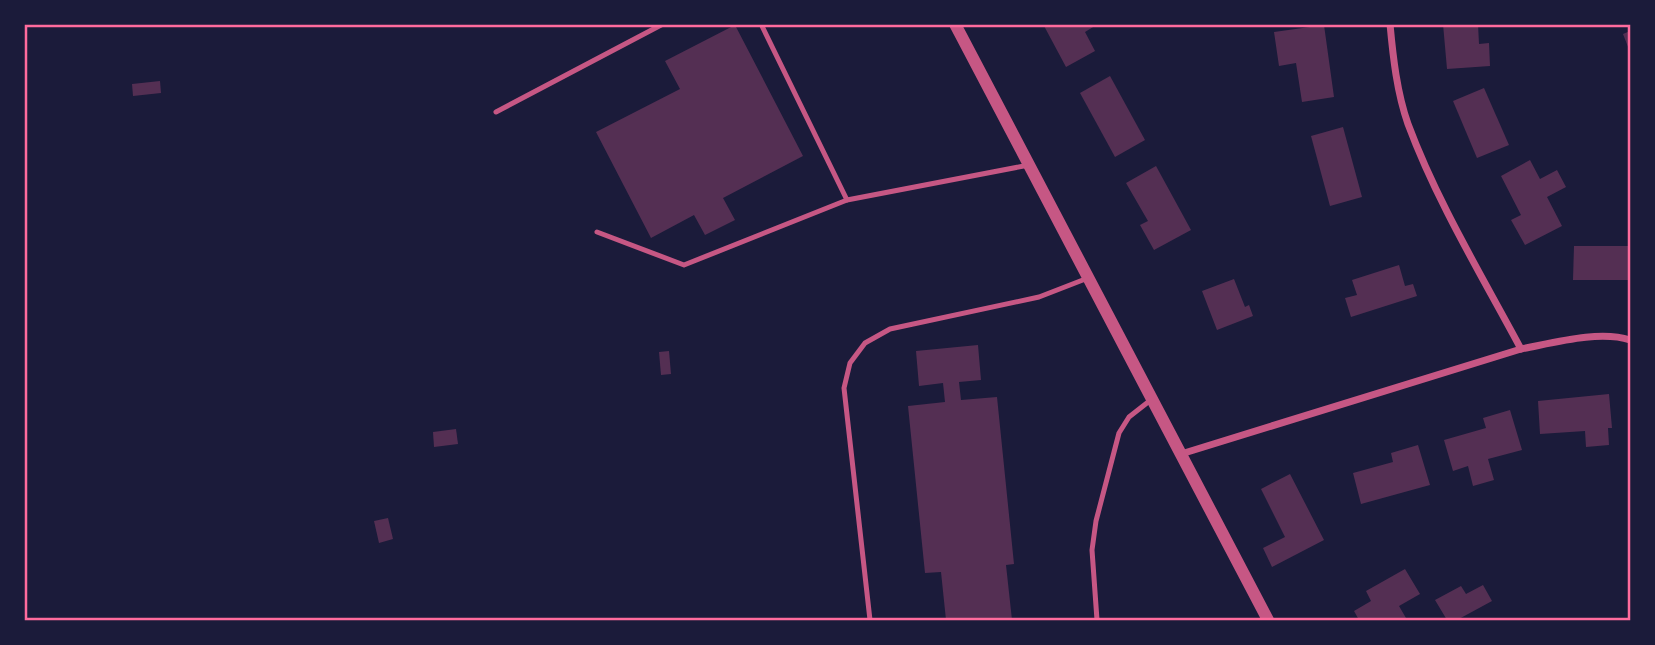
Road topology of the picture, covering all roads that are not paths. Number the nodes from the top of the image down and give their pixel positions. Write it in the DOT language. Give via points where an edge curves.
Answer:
graph roads {
  1 [pos="663,24"];
  2 [pos="761,24"];
  3 [pos="955,24"];
  4 [pos="1390,24"];
  5 [pos="496,112"];
  6 [pos="1029,165"];
  7 [pos="848,200"];
  8 [pos="597,232"];
  9 [pos="1088,278"];
  10 [pos="1630,340"];
  11 [pos="1521,349"];
  12 [pos="1152,399"];
  13 [pos="1181,454"];
  14 [pos="870,621"];
  15 [pos="1097,621"];
  16 [pos="1268,621"];
  1 -- 5 [label="lane"];
  2 -- 7 [label="lane"];
  3 -- 6 [label="street"];
  4 -- 11 [label="street" via="1396,77 1408,123 1465,245"];
  6 -- 7 [label="lane"];
  6 -- 9 [label="street"];
  7 -- 8 [label="lane" via="684,265"];
  9 -- 12 [label="street"];
  9 -- 14 [label="lane" via="1039,297 890,329 864,343 850,363 844,388"];
  10 -- 11 [label="street" via="1569,340"];
  11 -- 13 [label="street"];
  12 -- 13 [label="street"];
  12 -- 15 [label="lane" via="1129,417 1119,433 1096,521 1092,550"];
  13 -- 16 [label="street"];
}
